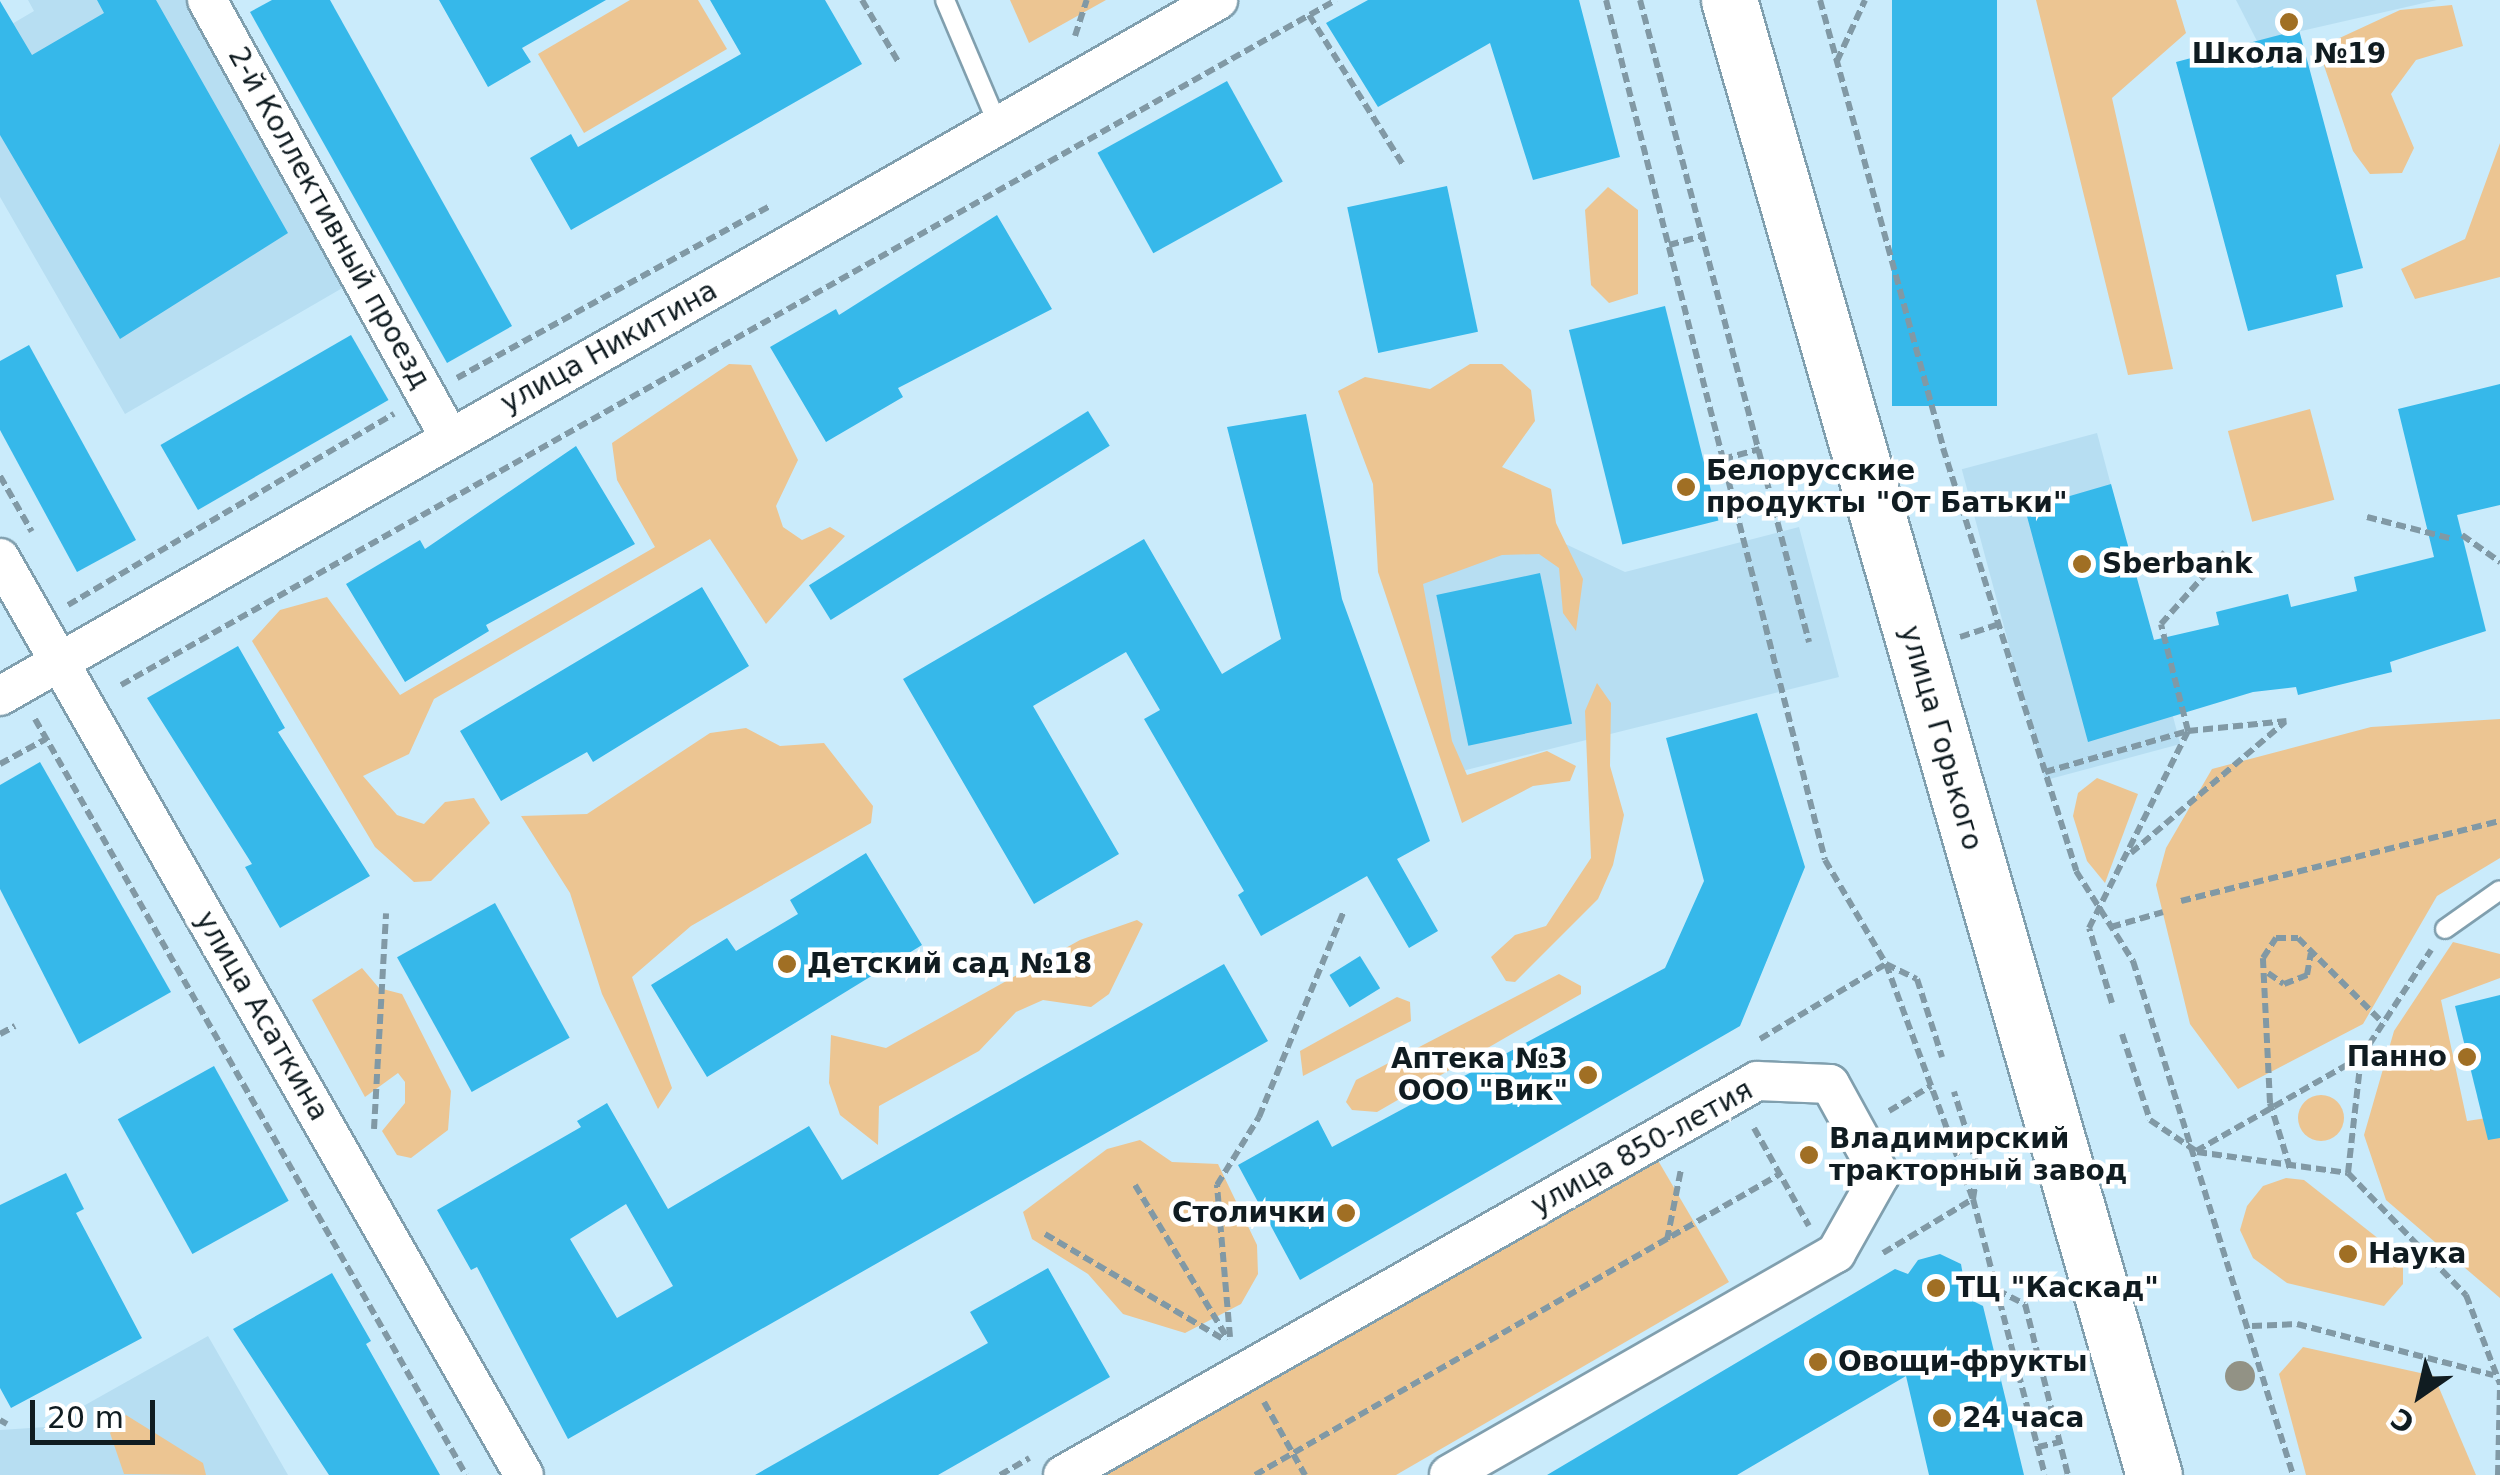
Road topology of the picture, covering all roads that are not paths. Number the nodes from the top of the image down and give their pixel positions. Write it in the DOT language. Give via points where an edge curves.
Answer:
graph roads {
  1 [pos="207,0"];
  2 [pos="946,0"];
  3 [pos="1218,0"];
  4 [pos="1729,0"];
  5 [pos="998,125"];
  6 [pos="448,437"];
  7 [pos="0,558"];
  8 [pos="59,664"];
  9 [pos="8,691"];
  10 [pos="2500,890"];
  11 [pos="2445,929"];
  12 [pos="524,1475"];
  13 [pos="1063,1475"];
  14 [pos="1450,1475"];
  15 [pos="2154,1475"];
  1 -- 6 [label="street, 2-й Коллективный проезд"];
  2 -- 5 [label="lane"];
  3 -- 5 [label="street, улица Никитина"];
  4 -- 15 [label="main road, улица Горького"];
  5 -- 6 [label="street, улица Никитина"];
  6 -- 8 [label="street, улица Никитина"];
  7 -- 8 [label="street, улица Асаткина"];
  8 -- 9 [label="street, улица Никитина"];
  8 -- 12 [label="street, улица Асаткина"];
  10 -- 11 [label="lane"];
  13 -- 14 [label="street, улица 850-летия" via="1758,1081 1830,1084 1880,1175 1836,1253"];
}
